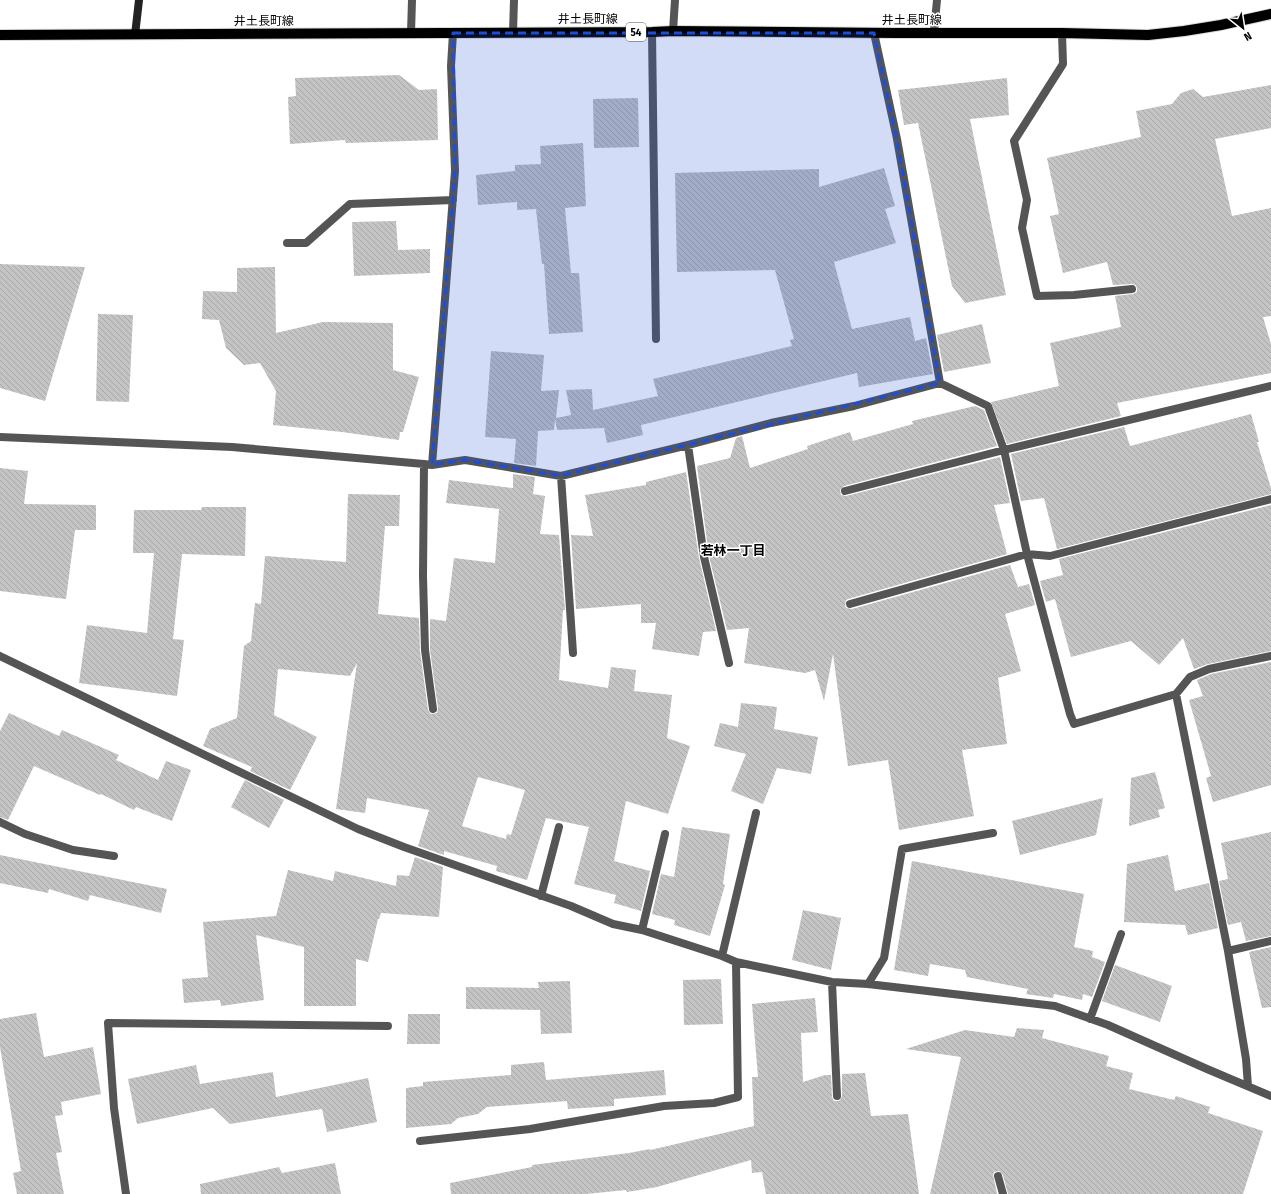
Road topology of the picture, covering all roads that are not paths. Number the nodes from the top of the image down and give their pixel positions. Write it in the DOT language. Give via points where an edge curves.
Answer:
graph roads {
  1 [pos="139,0"];
  2 [pos="412,0"];
  3 [pos="514,0"];
  4 [pos="674,0"];
  5 [pos="937,0"];
  6 [pos="1271,14"];
  7 [pos="673,31"];
  8 [pos="652,32"];
  9 [pos="934,32"];
  10 [pos="411,33"];
  11 [pos="453,33"];
  12 [pos="513,33"];
  13 [pos="874,33"];
  14 [pos="1062,33"];
  15 [pos="0,35"];
  16 [pos="135,35"];
  17 [pos="453,200"];
  18 [pos="288,243"];
  19 [pos="1132,289"];
  20 [pos="656,339"];
  21 [pos="940,383"];
  22 [pos="1271,386"];
  23 [pos="0,437"];
  24 [pos="688,445"];
  25 [pos="1004,450"];
  26 [pos="428,464"];
  27 [pos="561,476"];
  28 [pos="845,491"];
  29 [pos="1271,499"];
  30 [pos="1027,554"];
  31 [pos="850,604"];
  32 [pos="573,653"];
  33 [pos="0,656"];
  34 [pos="1271,656"];
  35 [pos="730,663"];
  36 [pos="1176,694"];
  37 [pos="433,709"];
  38 [pos="756,813"];
  39 [pos="0,822"];
  40 [pos="559,827"];
  41 [pos="992,833"];
  42 [pos="665,834"];
  43 [pos="114,856"];
  44 [pos="540,896"];
  45 [pos="642,930"];
  46 [pos="1121,934"];
  47 [pos="1271,941"];
  48 [pos="1228,951"];
  49 [pos="722,956"];
  50 [pos="736,962"];
  51 [pos="832,982"];
  52 [pos="868,984"];
  53 [pos="1090,1019"];
  54 [pos="388,1026"];
  55 [pos="1248,1086"];
  56 [pos="837,1096"];
  57 [pos="1271,1096"];
  58 [pos="420,1141"];
  59 [pos="998,1176"];
  60 [pos="126,1194"];
  61 [pos="1003,1194"];
  1 -- 16 [label="street"];
  2 -- 10 [label="street"];
  3 -- 12 [label="street"];
  4 -- 7 [label="street"];
  5 -- 9 [label="street"];
  6 -- 14 [label="main road, 井土長町線 / 54" via="1169,33"];
  7 -- 8 [label="main road, 井土長町線 / 54"];
  7 -- 13 [label="main road, 井土長町線 / 54"];
  8 -- 12 [label="main road, 井土長町線 / 54"];
  8 -- 20 [label="street"];
  9 -- 13 [label="main road, 井土長町線 / 54"];
  9 -- 14 [label="main road, 井土長町線 / 54"];
  10 -- 11 [label="main road, 井土長町線 / 54"];
  10 -- 16 [label="main road, 井土長町線 / 54"];
  11 -- 12 [label="main road, 井土長町線 / 54"];
  11 -- 17 [label="street"];
  13 -- 21 [label="street" via="897,139"];
  14 -- 19 [label="street" via="1063,64 1014,141 1027,200 1022,228 1037,296"];
  15 -- 16 [label="main road, 井土長町線 / 54"];
  17 -- 18 [label="street" via="350,204 306,243"];
  17 -- 26 [label="street"];
  21 -- 24 [label="street"];
  21 -- 25 [label="street" via="988,406"];
  22 -- 25 [label="street"];
  23 -- 26 [label="street" via="232,447"];
  24 -- 27 [label="street"];
  24 -- 35 [label="street" via="704,557"];
  25 -- 28 [label="street"];
  25 -- 30 [label="street"];
  26 -- 27 [label="street" via="465,460"];
  26 -- 37 [label="street" via="423,576 425,650"];
  27 -- 32 [label="street"];
  29 -- 30 [label="street" via="1050,556"];
  30 -- 31 [label="street"];
  30 -- 36 [label="street" via="1074,724"];
  33 -- 44 [label="street" via="358,829"];
  34 -- 36 [label="street" via="1209,669 1190,677"];
  36 -- 48 [label="street"];
  38 -- 49 [label="street"];
  39 -- 43 [label="street" via="25,834 73,850"];
  40 -- 44 [label="street"];
  41 -- 52 [label="street" via="902,849 884,958"];
  42 -- 45 [label="street"];
  44 -- 45 [label="street" via="613,924"];
  45 -- 49 [label="street"];
  46 -- 53 [label="street"];
  47 -- 48 [label="street"];
  48 -- 55 [label="street"];
  49 -- 50 [label="street"];
  50 -- 51 [label="street"];
  50 -- 58 [label="street" via="738,1097 714,1103 664,1106 530,1129"];
  51 -- 52 [label="street"];
  51 -- 56 [label="street"];
  52 -- 53 [label="street" via="1055,1006"];
  53 -- 55 [label="street"];
  54 -- 60 [label="street" via="108,1023 114,1108"];
  55 -- 57 [label="street"];
  59 -- 61 [label="street"];
}
